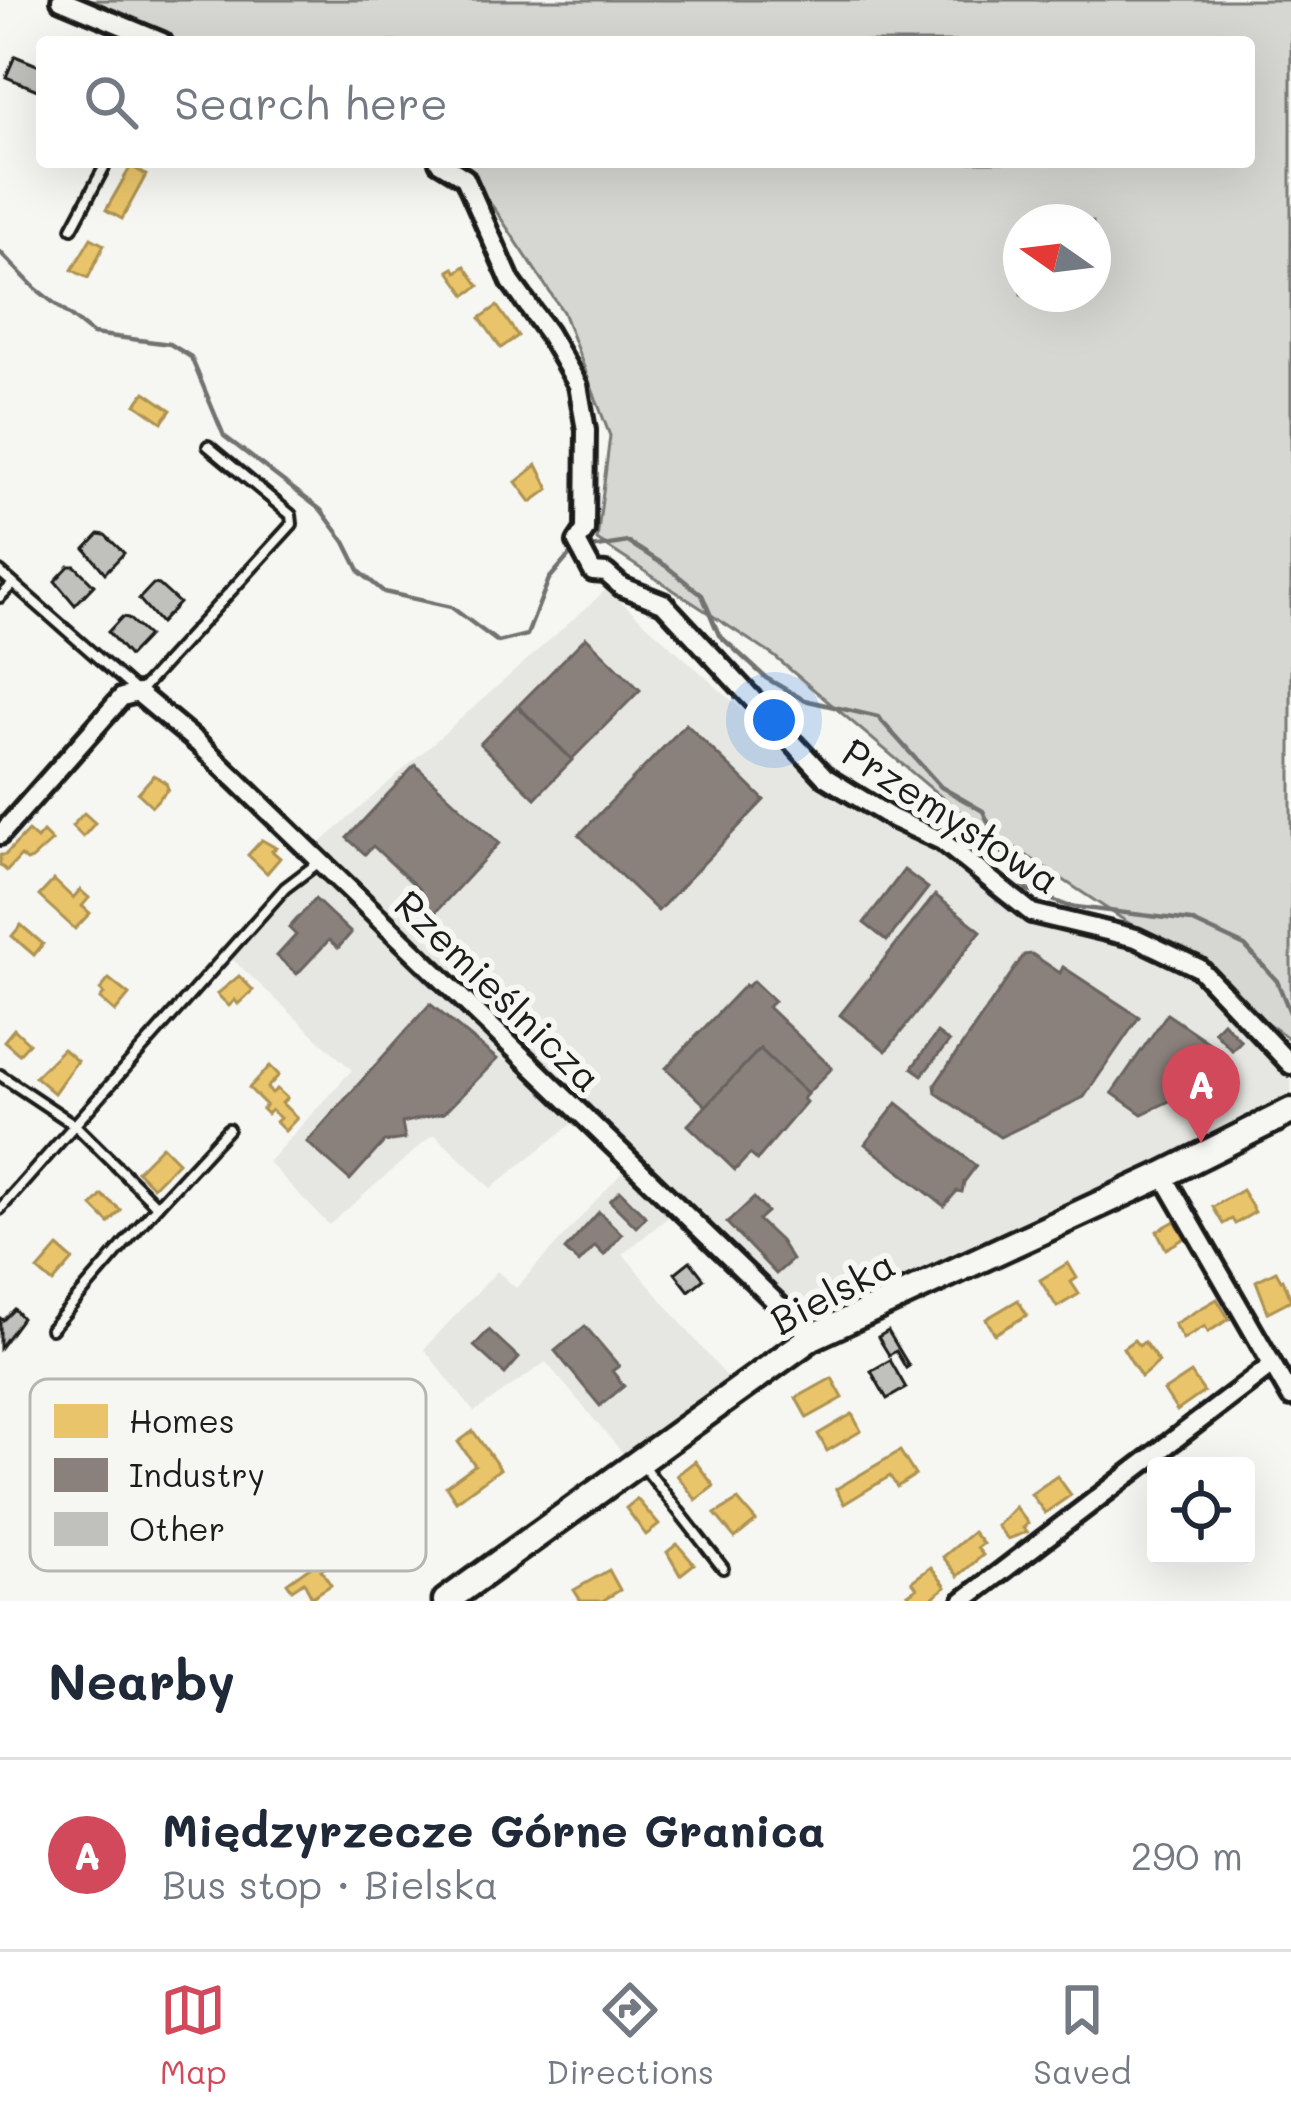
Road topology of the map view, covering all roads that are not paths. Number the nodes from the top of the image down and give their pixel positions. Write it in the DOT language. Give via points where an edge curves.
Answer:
graph roads {
  1 [pos="61,0"];
  2 [pos="148,36"];
  3 [pos="104,168"];
  4 [pos="448,168"];
  5 [pos="72,228"];
  6 [pos="208,446"];
  7 [pos="580,536"];
  8 [pos="0,572"];
  9 [pos="606,573"];
  10 [pos="13,584"];
  11 [pos="0,597"];
  12 [pos="138,693"];
  13 [pos="0,835"];
  14 [pos="318,863"];
  15 [pos="1291,1066"];
  16 [pos="0,1076"];
  17 [pos="1291,1111"];
  18 [pos="75,1125"];
  19 [pos="228,1130"];
  20 [pos="1163,1175"];
  21 [pos="158,1206"];
  22 [pos="0,1209"];
  23 [pos="52,1329"];
  24 [pos="812,1337"];
  25 [pos="1272,1365"];
  26 [pos="1291,1397"];
  27 [pos="639,1461"];
  28 [pos="723,1568"];
  29 [pos="446,1601"];
  30 [pos="963,1601"];
  1 -- 2 [label="street"];
  3 -- 5 [label="lane"];
  4 -- 7 [label="street, Przemysłowa" via="464,178 511,282 578,385 586,430"];
  6 -- 12 [label="lane" via="292,524"];
  7 -- 9 [label="street, Przemysłowa"];
  7 -- 9 [label="street, Przemysłowa" via="584,563"];
  8 -- 10 [label="lane"];
  9 -- 15 [label="street, Przemysłowa" via="663,603 825,777 942,842 1032,913 1136,938 1198,968"];
  10 -- 11 [label="lane"];
  10 -- 12 [label="lane"];
  12 -- 13 [label="street" via="122,697"];
  12 -- 14 [label="street, Rzemieślnicza"];
  14 -- 18 [label="lane" via="285,888"];
  14 -- 24 [label="street, Rzemieślnicza"];
  16 -- 18 [label="lane"];
  17 -- 20 [label="street, Bielska"];
  18 -- 21 [label="lane"];
  18 -- 22 [label="lane"];
  19 -- 21 [label="lane"];
  20 -- 24 [label="street, Bielska"];
  20 -- 25 [label="street"];
  21 -- 23 [label="lane"];
  24 -- 27 [label="street, Bielska"];
  25 -- 26 [label="street"];
  25 -- 30 [label="street"];
  27 -- 28 [label="lane"];
  27 -- 29 [label="street, Bielska"];
}
